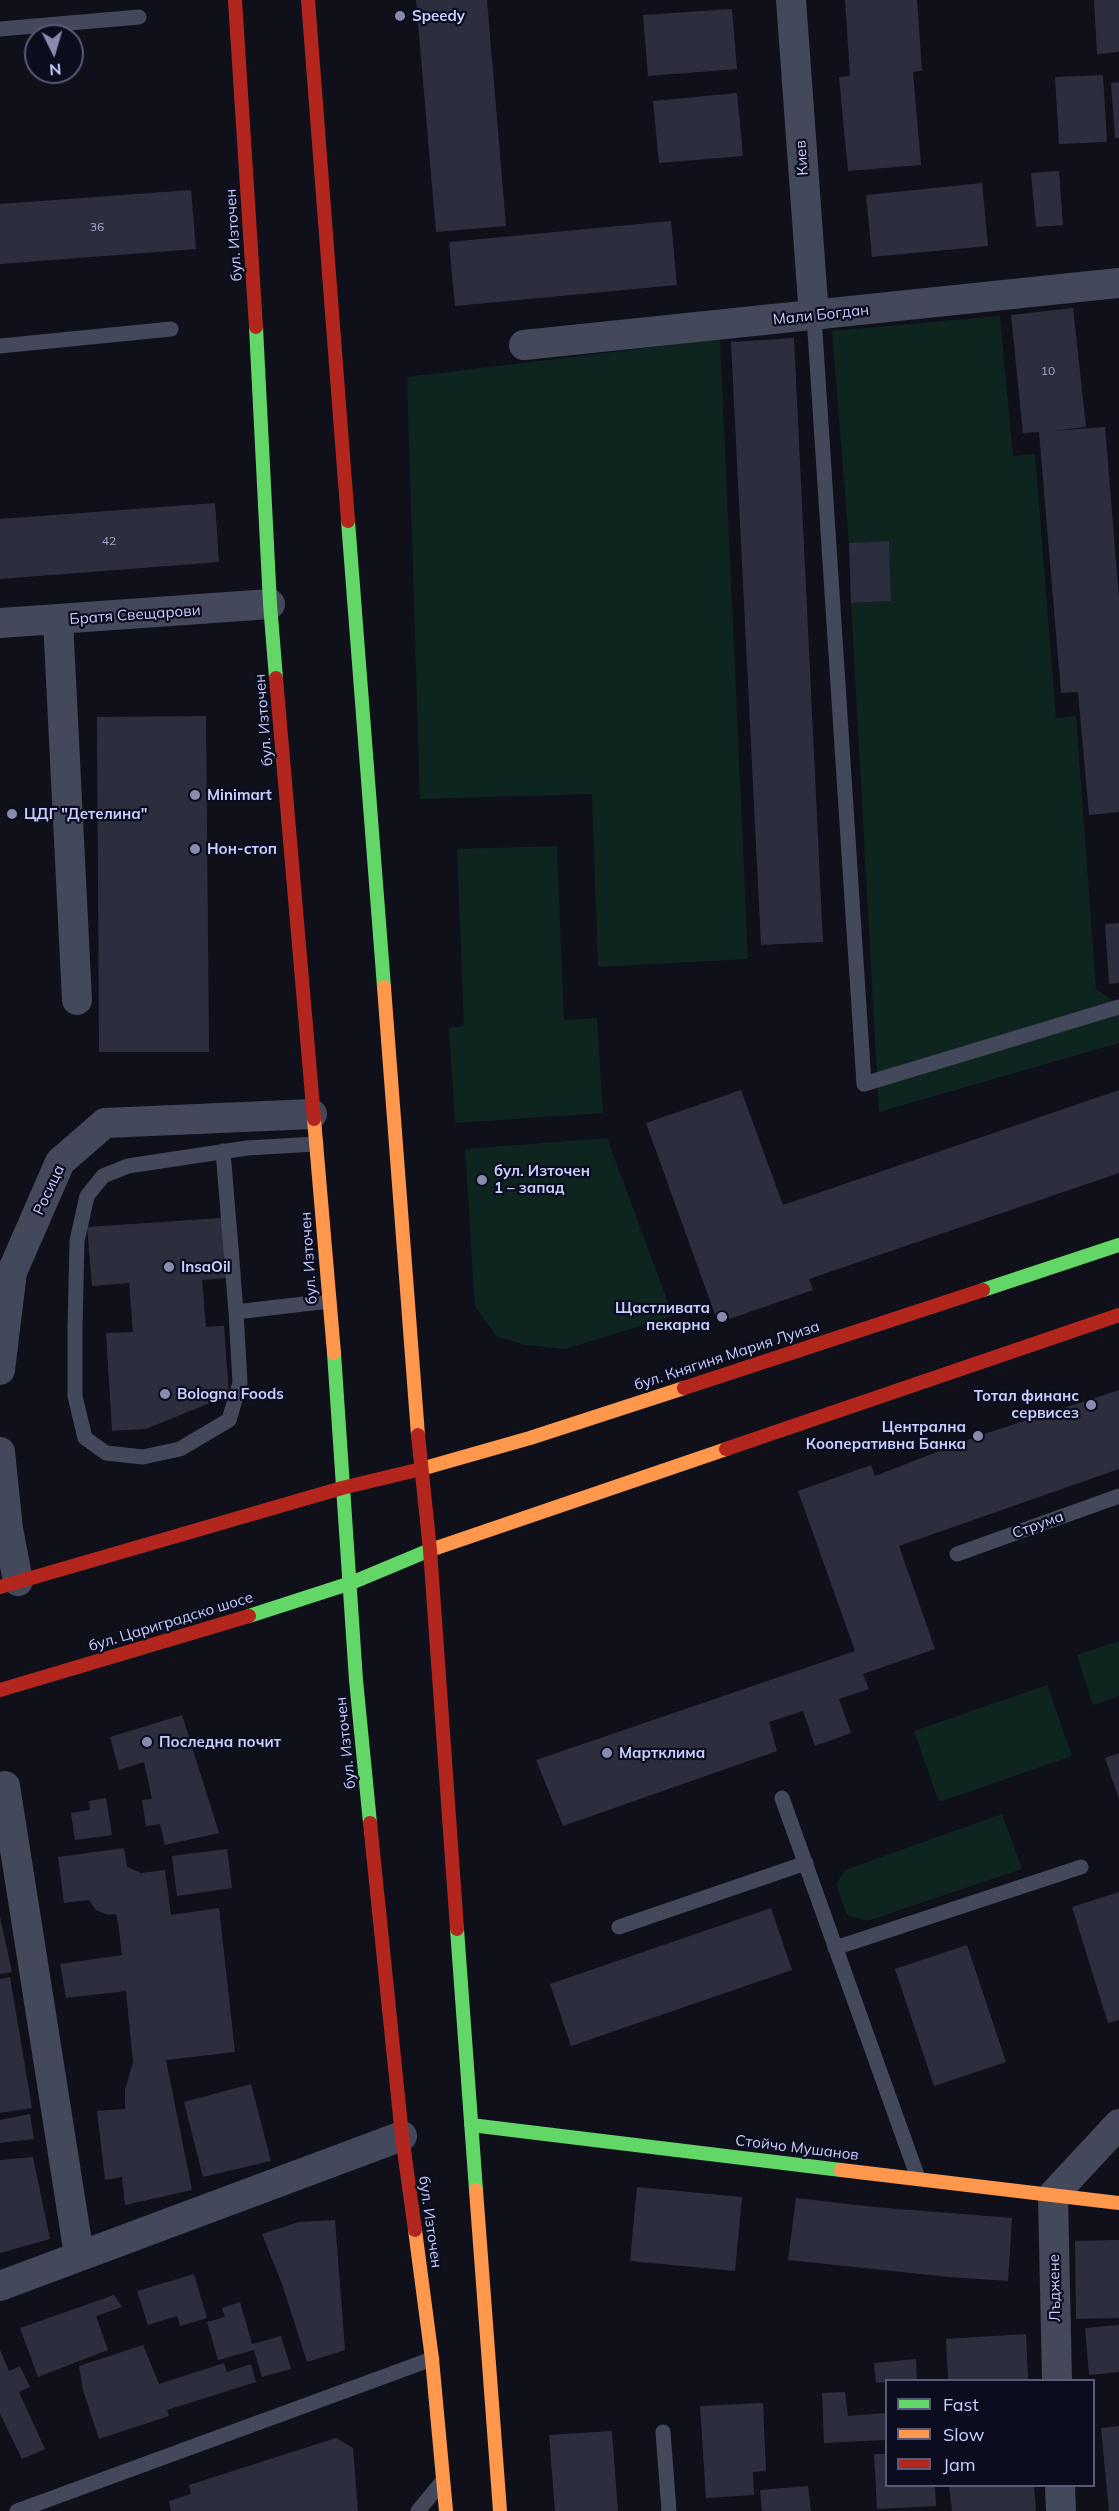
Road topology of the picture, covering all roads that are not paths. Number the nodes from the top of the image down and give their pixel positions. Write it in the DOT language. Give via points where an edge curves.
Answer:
graph roads {
  1 [pos="235,0"];
  2 [pos="308,0"];
  3 [pos="791,0"];
  4 [pos="139,16"];
  5 [pos="0,29"];
  6 [pos="1119,284"];
  7 [pos="814,316"];
  8 [pos="171,328"];
  9 [pos="524,345"];
  10 [pos="0,346"];
  11 [pos="270,604"];
  12 [pos="58,620"];
  13 [pos="0,623"];
  14 [pos="77,1000"];
  15 [pos="1119,1007"];
  16 [pos="312,1114"];
  17 [pos="316,1144"];
  18 [pos="223,1151"];
  19 [pos="1119,1245"];
  20 [pos="6,1269"];
  21 [pos="329,1301"];
  22 [pos="236,1312"];
  23 [pos="1119,1315"];
  24 [pos="0,1370"];
  25 [pos="0,1452"];
  26 [pos="421,1469"];
  27 [pos="342,1488"];
  28 [pos="1119,1496"];
  29 [pos="430,1550"];
  30 [pos="957,1554"];
  31 [pos="351,1583"];
  32 [pos="9,1584"];
  33 [pos="0,1690"];
  34 [pos="5,1786"];
  35 [pos="783,1798"];
  36 [pos="806,1863"];
  37 [pos="1081,1867"];
  38 [pos="619,1927"];
  39 [pos="836,1948"];
  40 [pos="1119,2124"];
  41 [pos="471,2125"];
  42 [pos="402,2136"];
  43 [pos="918,2178"];
  44 [pos="1053,2195"];
  45 [pos="1119,2203"];
  46 [pos="79,2255"];
  47 [pos="0,2286"];
  48 [pos="432,2359"];
  49 [pos="1057,2379"];
  50 [pos="663,2432"];
  51 [pos="443,2481"];
  52 [pos="1060,2487"];
  53 [pos="20,2510"];
  54 [pos="418,2511"];
  55 [pos="446,2511"];
  56 [pos="501,2511"];
  57 [pos="669,2511"];
  58 [pos="1060,2511"];
  1 -- 11 [label="main road, бул. Източен"];
  2 -- 26 [label="main road"];
  3 -- 7 [label="street, Киев"];
  4 -- 5 [label="lane"];
  6 -- 7 [label="street, Мали Богдан"];
  7 -- 9 [label="street, Мали Богдан"];
  7 -- 15 [label="lane" via="864,1084"];
  8 -- 10 [label="lane"];
  11 -- 12 [label="street, Братя Свещарови"];
  11 -- 16 [label="main road, бул. Източен"];
  12 -- 13 [label="street, Братя Свещарови"];
  12 -- 14 [label="street"];
  16 -- 17 [label="main road, бул. Източен"];
  16 -- 20 [label="street, Росица" via="105,1123 60,1162"];
  17 -- 18 [label="lane"];
  17 -- 21 [label="main road, бул. Източен"];
  18 -- 22 [label="lane"];
  18 -- 22 [label="lane" via="128,1166 103,1176 87,1196 77,1241 75,1329 75,1396 85,1438 106,1453 143,1457 180,1449 229,1420 240,1383"];
  19 -- 26 [label="main road, бул. Княгиня Мария Луиза" via="530,1438"];
  20 -- 24 [label="street, Росица"];
  21 -- 22 [label="lane"];
  21 -- 27 [label="main road, бул. Източен"];
  23 -- 29 [label="main road"];
  25 -- 32 [label="street"];
  26 -- 27 [label="main road, бул. Княгиня Мария Луиза"];
  26 -- 29 [label="main road"];
  27 -- 31 [label="main road, бул. Източен"];
  27 -- 32 [label="main road"];
  28 -- 30 [label="lane, Струма"];
  29 -- 31 [label="main road"];
  29 -- 41 [label="main road"];
  31 -- 33 [label="main road, бул. Цариградско шосе"];
  31 -- 42 [label="main road, бул. Източен" via="356,1680"];
  34 -- 46 [label="street"];
  35 -- 36 [label="lane"];
  36 -- 38 [label="lane"];
  36 -- 39 [label="lane"];
  37 -- 39 [label="lane"];
  39 -- 43 [label="lane"];
  40 -- 44 [label="street"];
  41 -- 43 [label="main road, Стойчо Мушанов"];
  41 -- 56 [label="main road"];
  42 -- 46 [label="street"];
  42 -- 48 [label="main road, бул. Източен"];
  43 -- 44 [label="main road, Стойчо Мушанов"];
  44 -- 45 [label="main road, Стойчо Мушанов"];
  44 -- 49 [label="street, Лъджене"];
  46 -- 47 [label="street"];
  48 -- 51 [label="main road, бул. Източен"];
  48 -- 53 [label="lane"];
  50 -- 57 [label="lane"];
  51 -- 54 [label="lane"];
  51 -- 55 [label="main road, бул. Източен"];
  52 -- 58 [label="street"];
}
